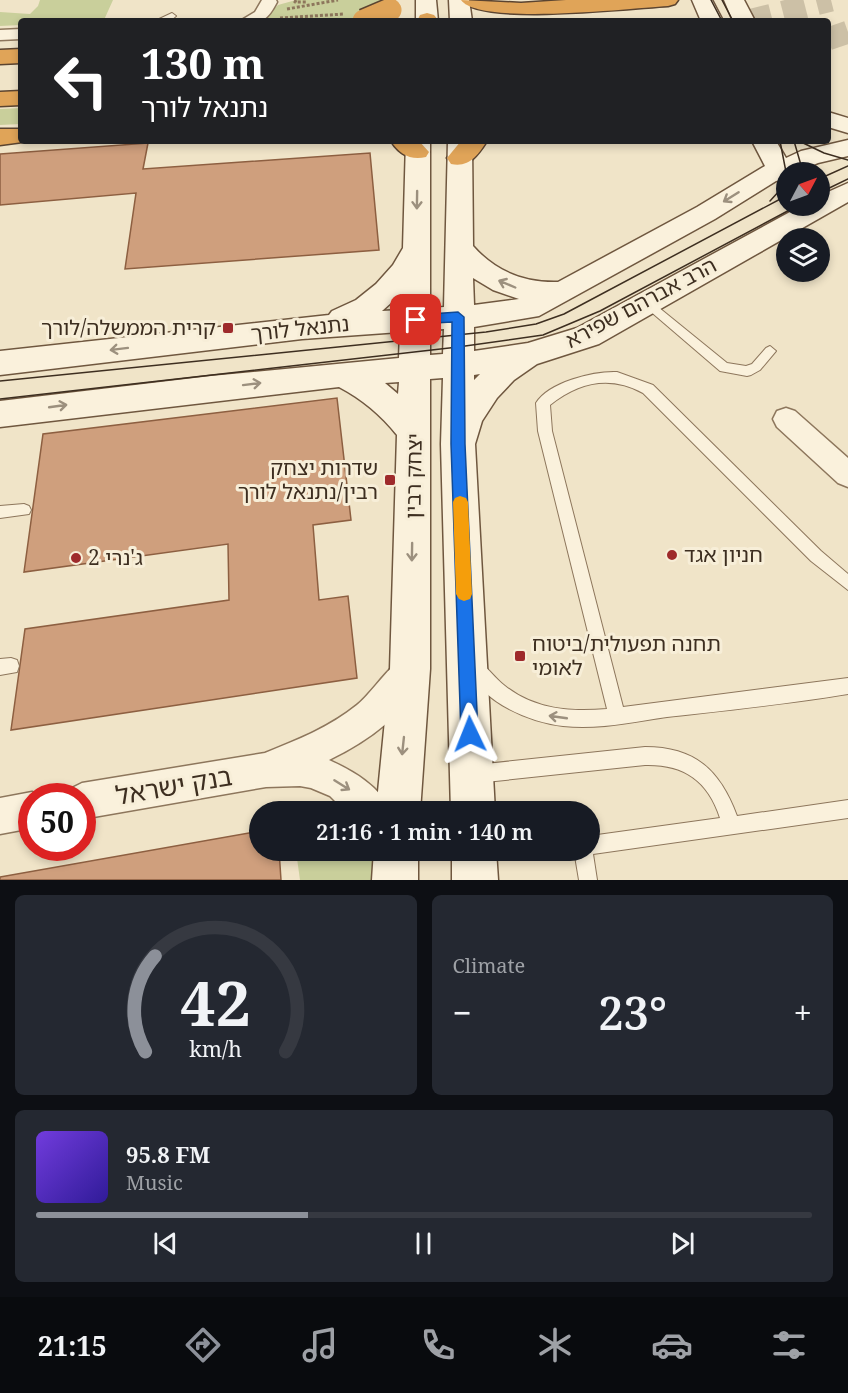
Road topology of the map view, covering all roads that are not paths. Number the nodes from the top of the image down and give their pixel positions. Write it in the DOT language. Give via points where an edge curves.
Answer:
graph roads {
  1 [pos="668,0"];
  2 [pos="702,0"];
  3 [pos="734,0"];
  4 [pos="623,3"];
  5 [pos="397,5"];
  6 [pos="463,6"];
  7 [pos="172,16"];
  8 [pos="356,17"];
  9 [pos="167,18"];
  10 [pos="546,18"];
  11 [pos="711,18"];
  12 [pos="743,18"];
  13 [pos="18,34"];
  14 [pos="0,35"];
  15 [pos="18,56"];
  16 [pos="0,57"];
  17 [pos="18,81"];
  18 [pos="0,83"];
  19 [pos="18,98"];
  20 [pos="0,99"];
  21 [pos="831,120"];
  22 [pos="848,126"];
  23 [pos="18,136"];
  24 [pos="0,137"];
  25 [pos="413,144"];
  26 [pos="765,144"];
  27 [pos="465,147"];
  28 [pos="829,147"];
  29 [pos="777,162"];
  30 [pos="801,162"];
  31 [pos="776,175"];
  32 [pos="837,190"];
  33 [pos="458,247"];
  34 [pos="416,249"];
  35 [pos="564,291"];
  36 [pos="647,302"];
  37 [pos="458,317"];
  38 [pos="416,320"];
  39 [pos="302,328"];
  40 [pos="770,351"];
  41 [pos="533,354"];
  42 [pos="0,363"];
  43 [pos="458,364"];
  44 [pos="415,367"];
  45 [pos="340,374"];
  46 [pos="0,414"];
  47 [pos="786,419"];
  48 [pos="415,434"];
  49 [pos="458,444"];
  50 [pos="848,475"];
  51 [pos="24,510"];
  52 [pos="0,512"];
  53 [pos="848,584"];
  54 [pos="466,652"];
  55 [pos="410,669"];
  56 [pos="848,686"];
  57 [pos="616,715"];
  58 [pos="266,770"];
  59 [pos="472,793"];
  60 [pos="96,799"];
  61 [pos="361,801"];
  62 [pos="399,801"];
  63 [pos="848,809"];
  64 [pos="18,813"];
  65 [pos="0,816"];
  66 [pos="731,825"];
  67 [pos="600,844"];
  68 [pos="396,861"];
  69 [pos="474,861"];
  70 [pos="585,861"];
  71 [pos="395,880"];
  72 [pos="475,880"];
  73 [pos="588,880"];
  1 -- 4 [label="highway"];
  2 -- 11 [label="street"];
  3 -- 12 [label="street"];
  4 -- 6 [label="highway" via="521,9"];
  4 -- 10 [label="highway"];
  5 -- 8 [label="highway, bridge"];
  7 -- 9 [label="lane"];
  13 -- 14 [label="street"];
  15 -- 16 [label="highway"];
  17 -- 18 [label="highway"];
  19 -- 20 [label="highway"];
  21 -- 22 [label="street"];
  23 -- 24 [label="highway"];
  25 -- 34 [label="street, יצחק רבין, one-way"];
  26 -- 29 [label="street"];
  27 -- 33 [label="street, יצחק רבין"];
  28 -- 30 [label="street, הרב אברהם שפירא"];
  28 -- 32 [label="street, הרב אברהם שפירא"];
  31 -- 35 [label="street, הרב אברהם שפירא, one-way"];
  32 -- 36 [label="street, הרב אברהם שפירא"];
  35 -- 33 [label="street, one-way" via="540,293 508,285 473,264"];
  33 -- 37 [label="street, יצחק רבין"];
  34 -- 38 [label="street, יצחק רבין"];
  34 -- 39 [label="street" via="398,281 370,306 345,318"];
  35 -- 37 [label="street, הרב אברהם שפירא" via="513,312"];
  36 -- 40 [label="lane" via="724,368 747,371"];
  36 -- 41 [label="street, הרב אברהם שפירא" via="588,336"];
  37 -- 38 [label="street, נתנאל לורך"];
  37 -- 43 [label="street, יצחק רבין"];
  38 -- 39 [label="street, נתנאל לורך"];
  38 -- 44 [label="street, יצחק רבין"];
  39 -- 42 [label="street, נתנאל לורך, one-way"];
  41 -- 43 [label="street, הרב אברהם שפירא"];
  41 -- 49 [label="street" via="507,368 487,387 469,415"];
  43 -- 44 [label="street, הרב אברהם שפירא"];
  43 -- 49 [label="street, יצחק רבין"];
  44 -- 45 [label="street"];
  44 -- 48 [label="street, יצחק רבין"];
  46 -- 45 [label="street, one-way"];
  45 -- 48 [label="street" via="383,397"];
  47 -- 50 [label="street"];
  48 -- 55 [label="street, יצחק רבין, one-way"];
  49 -- 54 [label="street, יצחק רבין"];
  51 -- 52 [label="lane"];
  53 -- 57 [label="lane" via="648,389 618,377 602,377 555,393 543,403 545,431"];
  57 -- 54 [label="lane, one-way" via="568,718 522,707 486,681"];
  54 -- 59 [label="street, יצחק רבין"];
  55 -- 58 [label="street, בנק ישראל" via="391,697 362,723 320,747"];
  55 -- 62 [label="street, יצחק רבין, one-way"];
  56 -- 57 [label="lane"];
  58 -- 60 [label="street, בנק ישראל"];
  58 -- 61 [label="street, בנק ישראל, one-way" via="313,771 342,784"];
  59 -- 66 [label="lane" via="645,756 674,758 694,767 716,789 726,804"];
  63 -- 66 [label="lane"];
  64 -- 65 [label="street"];
  66 -- 67 [label="lane"];
  68 -- 71 [label="street"];
  69 -- 72 [label="street"];
  70 -- 73 [label="lane"];
}
